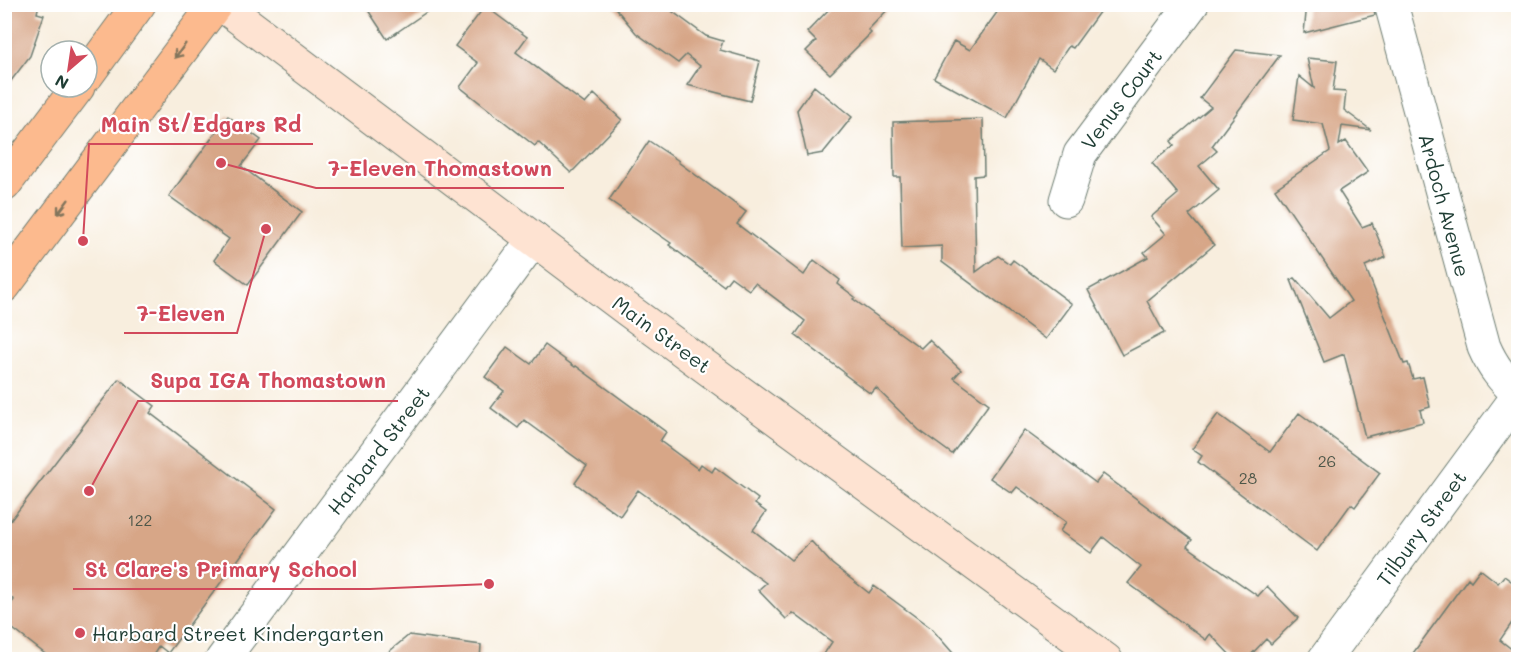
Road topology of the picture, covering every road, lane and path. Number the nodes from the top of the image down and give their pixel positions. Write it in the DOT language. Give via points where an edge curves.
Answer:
graph roads {
  1 [pos="140,4"];
  2 [pos="216,4"];
  3 [pos="221,4"];
  4 [pos="1192,4"];
  5 [pos="1391,4"];
  6 [pos="99,59"];
  7 [pos="69,99"];
  8 [pos="4,185"];
  9 [pos="1066,200"];
  10 [pos="534,240"];
  11 [pos="4,286"];
  12 [pos="1518,395"];
  13 [pos="222,660"];
  14 [pos="1106,660"];
  15 [pos="1324,660"];
  1 -- 6 [label="main road"];
  2 -- 11 [label="main road, one-way"];
  3 -- 10 [label="street, Main Street"];
  4 -- 9 [label="street, Venus Court" via="1080,154"];
  5 -- 12 [label="street, Ardoch Avenue" via="1484,347 1491,363"];
  7 -- 8 [label="main road"];
  10 -- 13 [label="street, Harbard Street"];
  10 -- 14 [label="street, Main Street"];
  12 -- 15 [label="street, Tilbury Street"];
}
